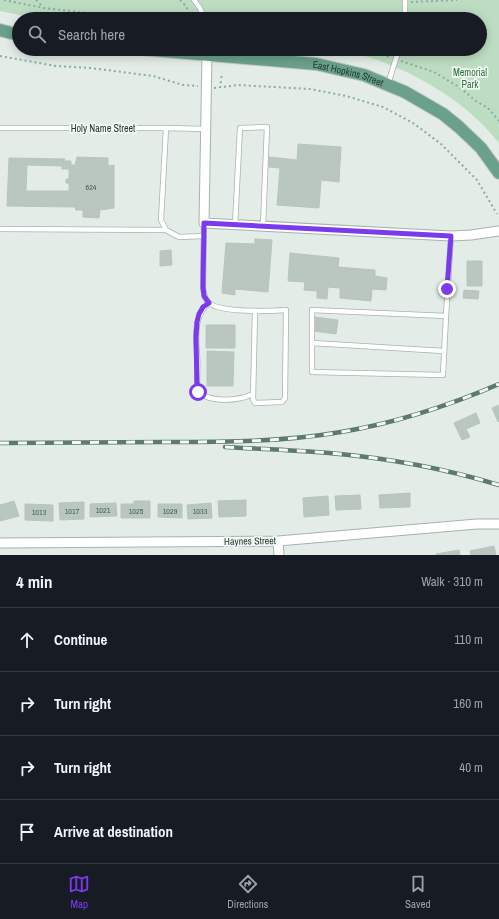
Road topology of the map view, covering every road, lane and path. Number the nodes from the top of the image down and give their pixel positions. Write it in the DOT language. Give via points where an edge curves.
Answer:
graph roads {
  1 [pos="4,0"];
  2 [pos="36,0"];
  3 [pos="180,0"];
  4 [pos="194,0"];
  5 [pos="457,0"];
  6 [pos="405,1"];
  7 [pos="44,8"];
  8 [pos="78,12"];
  9 [pos="189,12"];
  10 [pos="201,12"];
  11 [pos="405,12"];
  12 [pos="0,30"];
  13 [pos="12,33"];
  14 [pos="0,56"];
  15 [pos="206,56"];
  16 [pos="243,56"];
  17 [pos="386,56"];
  18 [pos="397,56"];
  19 [pos="396,60"];
  20 [pos="222,73"];
  21 [pos="388,84"];
  22 [pos="206,87"];
  23 [pos="220,88"];
  24 [pos="499,121"];
  25 [pos="0,128"];
  26 [pos="166,128"];
  27 [pos="205,129"];
  28 [pos="499,173"];
  29 [pos="497,214"];
  30 [pos="204,223"];
  31 [pos="235,225"];
  32 [pos="263,226"];
  33 [pos="0,229"];
  34 [pos="166,230"];
  35 [pos="499,231"];
  36 [pos="204,236"];
  37 [pos="451,236"];
  38 [pos="209,303"];
  39 [pos="255,311"];
  40 [pos="446,316"];
  41 [pos="312,343"];
  42 [pos="444,351"];
  43 [pos="253,394"];
  44 [pos="499,524"];
  45 [pos="278,541"];
  46 [pos="0,543"];
  47 [pos="279,555"];
  1 -- 7 [label="path"];
  2 -- 7 [label="path"];
  3 -- 9 [label="path"];
  4 -- 10 [label="lane"];
  5 -- 6 [label="path"];
  6 -- 11 [label="lane"];
  7 -- 8 [label="path"];
  12 -- 13 [label="main road"];
  14 -- 22 [label="path" via="56,66 153,76"];
  15 -- 22 [label="street"];
  16 -- 21 [label="main road, East Hopkins Street" via="316,64 364,75"];
  17 -- 19 [label="path"];
  18 -- 19 [label="lane"];
  19 -- 21 [label="lane"];
  19 -- 24 [label="path" via="434,72 488,108"];
  20 -- 23 [label="path"];
  21 -- 28 [label="main road, East Hopkins Street" via="424,102 459,127 481,148"];
  22 -- 23 [label="path"];
  22 -- 27 [label="street"];
  23 -- 29 [label="path" via="238,85 310,89 384,107 413,123 441,144 477,180"];
  25 -- 26 [label="lane, Holy Name Street"];
  26 -- 27 [label="lane, Holy Name Street"];
  26 -- 34 [label="lane" via="160,220"];
  27 -- 30 [label="street"];
  30 -- 31 [label="street"];
  30 -- 36 [label="lane"];
  31 -- 32 [label="street"];
  31 -- 32 [label="lane" via="240,128 267,127"];
  32 -- 37 [label="street"];
  33 -- 34 [label="lane"];
  34 -- 36 [label="lane" via="179,237"];
  35 -- 37 [label="street"];
  36 -- 38 [label="lane" via="203,287 204,296"];
  37 -- 40 [label="lane"];
  38 -- 39 [label="lane" via="222,308"];
  38 -- 43 [label="lane" via="203,307 197,322 198,392 208,398 232,400"];
  39 -- 43 [label="lane"];
  39 -- 43 [label="lane" via="286,310 285,398 282,402 255,403 252,399"];
  40 -- 41 [label="lane" via="312,310"];
  40 -- 42 [label="lane"];
  41 -- 42 [label="lane"];
  41 -- 42 [label="lane" via="312,372 443,375"];
  44 -- 45 [label="street, Haynes Street"];
  45 -- 46 [label="street, Haynes Street"];
  45 -- 47 [label="street"];
}
